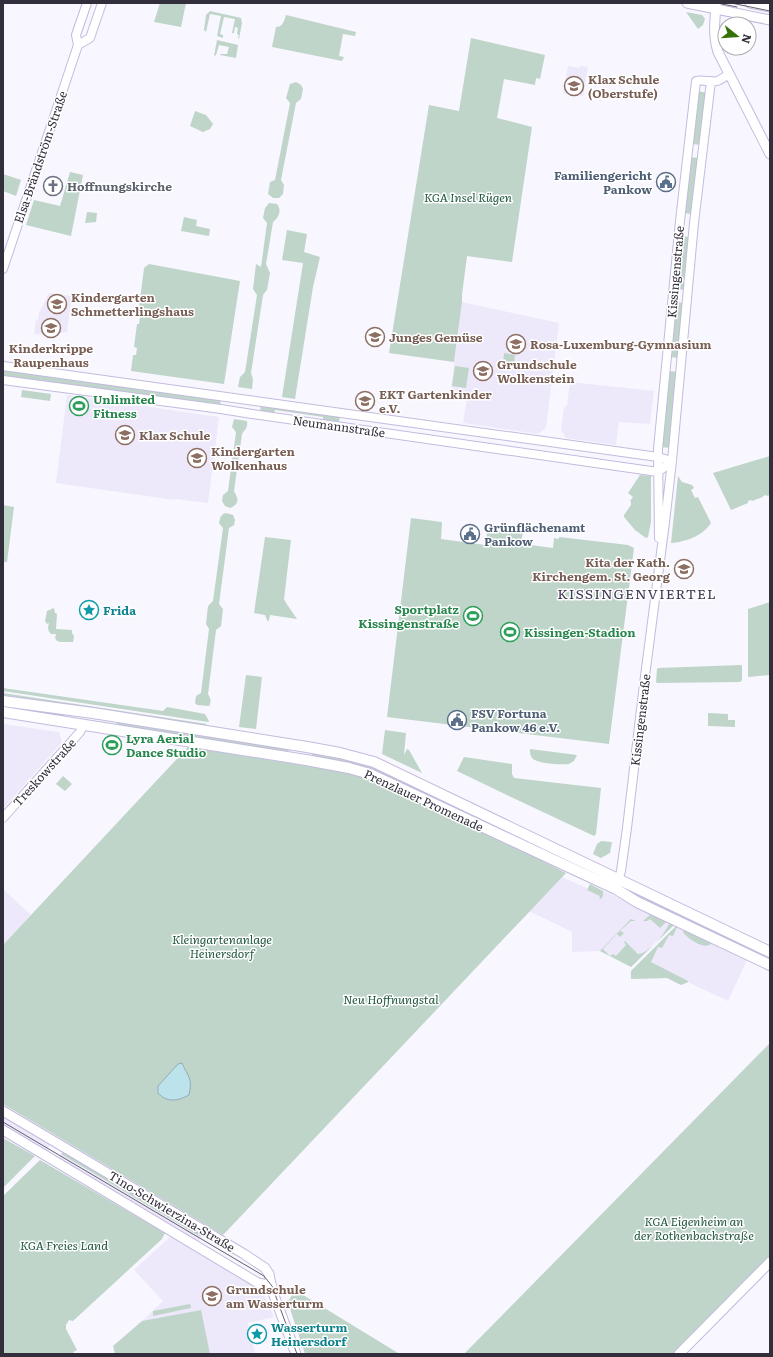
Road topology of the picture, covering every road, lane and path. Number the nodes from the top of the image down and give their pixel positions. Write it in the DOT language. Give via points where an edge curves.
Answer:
graph roads {
  1 [pos="87,3"];
  2 [pos="102,3"];
  3 [pos="687,3"];
  4 [pos="750,3"];
  5 [pos="716,6"];
  6 [pos="770,7"];
  7 [pos="770,20"];
  8 [pos="78,45"];
  9 [pos="729,74"];
  10 [pos="711,81"];
  11 [pos="770,154"];
  12 [pos="3,269"];
  13 [pos="3,366"];
  14 [pos="3,380"];
  15 [pos="658,456"];
  16 [pos="672,461"];
  17 [pos="658,472"];
  18 [pos="660,550"];
  19 [pos="3,700"];
  20 [pos="3,712"];
  21 [pos="84,724"];
  22 [pos="3,818"];
  23 [pos="620,879"];
  24 [pos="616,889"];
  25 [pos="770,952"];
  26 [pos="770,965"];
  27 [pos="3,1111"];
  28 [pos="3,1130"];
  29 [pos="61,1145"];
  30 [pos="52,1159"];
  31 [pos="770,1262"];
  32 [pos="272,1286"];
  33 [pos="296,1354"];
  34 [pos="679,1354"];
  1 -- 8 [label="street, Elsa-Brändström-Straße" via="76,35"];
  2 -- 8 [label="street, Elsa-Brändström-Straße" via="90,38"];
  3 -- 5 [label="main road"];
  4 -- 6 [label="main road"];
  5 -- 7 [label="main road"];
  5 -- 9 [label="main road" via="716,46"];
  8 -- 12 [label="street, Elsa-Brändström-Straße"];
  9 -- 10 [label="street, Kissingenstraße" via="717,81"];
  9 -- 11 [label="main road"];
  10 -- 15 [label="street, Kissingenstraße" via="696,81"];
  10 -- 16 [label="street, Kissingenstraße" via="694,223"];
  13 -- 15 [label="street, Neumannstraße"];
  14 -- 17 [label="street, Neumannstraße"];
  15 -- 16 [label="street, Neumannstraße"];
  15 -- 17 [label="street, Kissingenstraße"];
  16 -- 17 [label="street"];
  16 -- 18 [label="street, Kissingenstraße"];
  17 -- 18 [label="street, Kissingenstraße"];
  18 -- 23 [label="street, Kissingenstraße"];
  19 -- 23 [label="main road, Prenzlauer Promenade" via="340,753 374,762"];
  20 -- 21 [label="main road, Prenzlauer Promenade"];
  21 -- 22 [label="street, Treskowstraße" via="80,732"];
  21 -- 24 [label="main road, Prenzlauer Promenade" via="366,772"];
  23 -- 24 [label="street, Kissingenstraße"];
  23 -- 25 [label="main road, Prenzlauer Promenade"];
  24 -- 26 [label="main road, Prenzlauer Promenade" via="637,902"];
  27 -- 29 [label="main road, Tino-Schwierzina-Straße"];
  28 -- 30 [label="main road, Tino-Schwierzina-Straße"];
  29 -- 30 [label="main road"];
  29 -- 32 [label="main road, Tino-Schwierzina-Straße" via="244,1254 267,1271"];
  30 -- 32 [label="main road, Tino-Schwierzina-Straße" via="258,1283"];
  31 -- 34 [label="main road"];
  32 -- 33 [label="main road, Tino-Schwierzina-Straße"];
}
